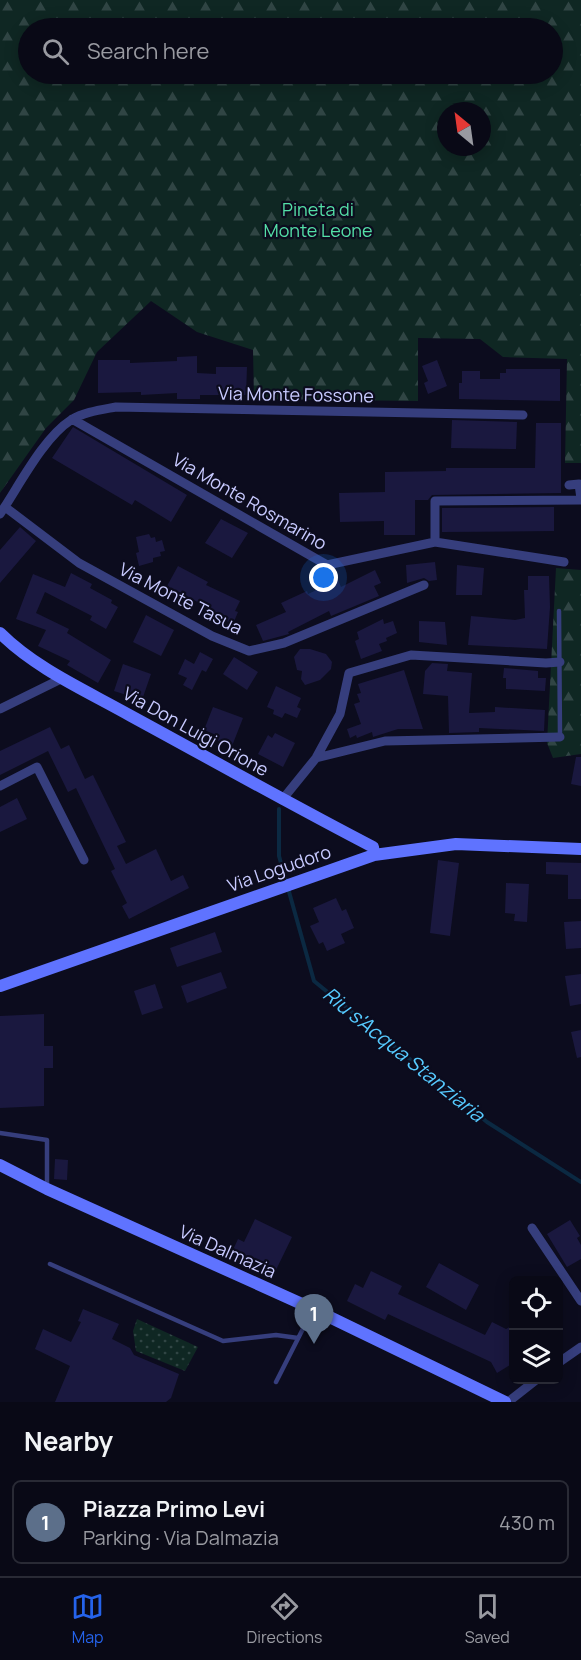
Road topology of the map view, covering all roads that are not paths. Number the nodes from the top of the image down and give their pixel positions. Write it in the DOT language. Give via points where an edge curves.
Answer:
graph roads {
  1 [pos="523,415"];
  2 [pos="72,420"];
  3 [pos="569,485"];
  4 [pos="581,500"];
  5 [pos="2,511"];
  6 [pos="435,542"];
  7 [pos="564,562"];
  8 [pos="424,585"];
  9 [pos="559,611"];
  10 [pos="0,633"];
  11 [pos="560,662"];
  12 [pos="63,678"];
  13 [pos="0,709"];
  14 [pos="560,737"];
  15 [pos="316,758"];
  16 [pos="0,786"];
  17 [pos="282,800"];
  18 [pos="581,849"];
  19 [pos="374,855"];
  20 [pos="84,860"];
  21 [pos="0,986"];
  22 [pos="0,1132"];
  23 [pos="0,1165"];
  24 [pos="47,1189"];
  25 [pos="532,1228"];
  26 [pos="50,1264"];
  27 [pos="581,1301"];
  28 [pos="312,1309"];
  29 [pos="298,1338"];
  30 [pos="581,1347"];
  31 [pos="563,1360"];
  32 [pos="276,1382"];
  33 [pos="531,1384"];
  34 [pos="507,1402"];
  1 -- 2 [label="street, Via Monte Fossone" via="116,407"];
  2 -- 5 [label="street" via="54,433"];
  2 -- 6 [label="street, Via Monte Rosmarino" via="327,565"];
  3 -- 4 [label="street" via="579,484"];
  4 -- 6 [label="street" via="435,501"];
  5 -- 8 [label="street, Via Monte Tasua" via="79,563 212,636 249,651 284,644"];
  6 -- 7 [label="street, Via Monte Rosmarino"];
  9 -- 11 [label="lane"];
  10 -- 12 [label="street, Via Don Luigi Orione" via="14,647"];
  11 -- 14 [label="lane"];
  11 -- 15 [label="street" via="411,655 350,674 340,714"];
  12 -- 13 [label="street"];
  12 -- 17 [label="street, Via Don Luigi Orione"];
  14 -- 15 [label="street" via="385,741"];
  15 -- 17 [label="street"];
  16 -- 20 [label="street" via="38,767"];
  17 -- 19 [label="street, Via Don Luigi Orione" via="373,847"];
  18 -- 19 [label="street, Via Logudoro" via="456,844"];
  19 -- 21 [label="street, Via Logudoro"];
  22 -- 24 [label="lane" via="47,1140"];
  23 -- 24 [label="street, Via Dalmazia"];
  24 -- 28 [label="street, Via Dalmazia"];
  25 -- 27 [label="street"];
  26 -- 29 [label="lane" via="223,1341 276,1335"];
  28 -- 29 [label="lane"];
  28 -- 34 [label="street, Via Dalmazia"];
  29 -- 32 [label="lane"];
  30 -- 31 [label="street"];
  33 -- 34 [label="street"];
}
